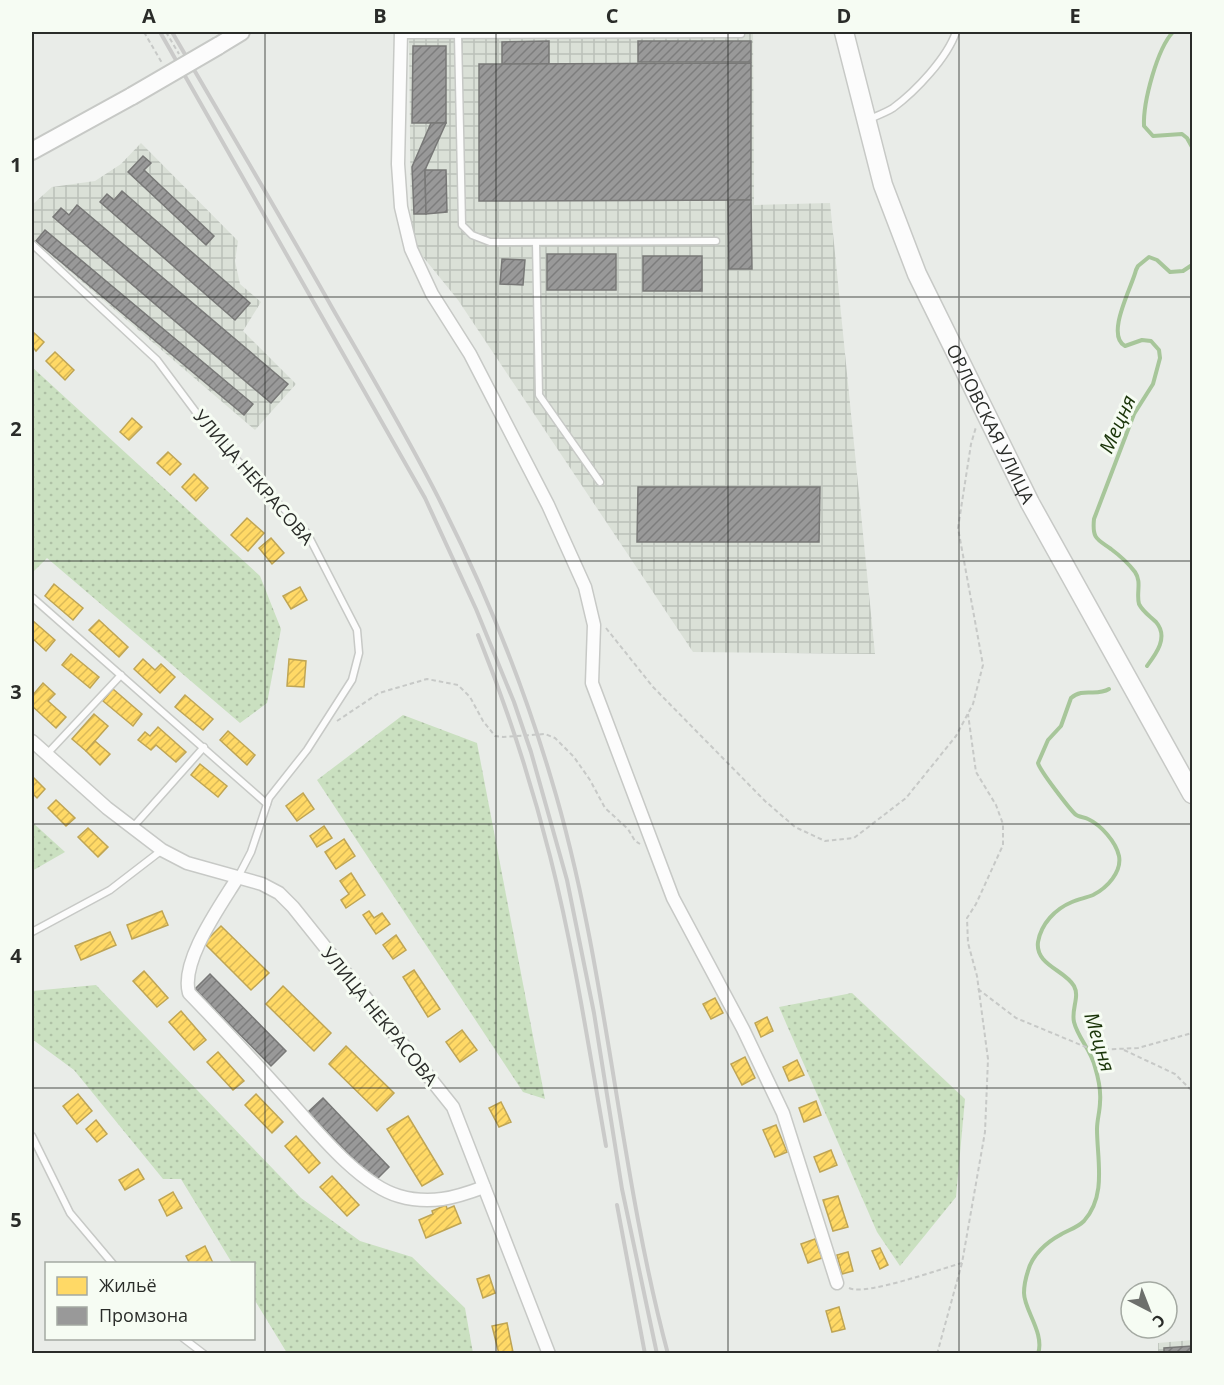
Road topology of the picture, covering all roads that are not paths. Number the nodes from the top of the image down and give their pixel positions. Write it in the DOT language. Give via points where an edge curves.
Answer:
graph roads {
  1 [pos="241,32"];
  2 [pos="844,32"];
  3 [pos="956,32"];
  4 [pos="401,33"];
  5 [pos="741,34"];
  6 [pos="458,35"];
  7 [pos="866,121"];
  8 [pos="32,151"];
  9 [pos="716,241"];
  10 [pos="536,242"];
  11 [pos="32,244"];
  12 [pos="600,482"];
  13 [pos="32,600"];
  14 [pos="121,675"];
  15 [pos="32,741"];
  16 [pos="204,747"];
  17 [pos="47,754"];
  18 [pos="1192,794"];
  19 [pos="267,804"];
  20 [pos="132,828"];
  21 [pos="162,850"];
  22 [pos="236,877"];
  23 [pos="32,932"];
  24 [pos="32,1136"];
  25 [pos="484,1187"];
  26 [pos="112,1262"];
  27 [pos="837,1283"];
  28 [pos="186,1340"];
  29 [pos="204,1353"];
  30 [pos="549,1353"];
  1 -- 8 [label="main road, bridge"];
  2 -- 7 [label="main road, ОРЛОВСКАЯ УЛИЦА"];
  3 -- 7 [label="lane" via="936,65 901,100"];
  4 -- 6 [label="lane"];
  4 -- 27 [label="street" via="398,164 401,207 411,249 548,505 585,587 594,625 592,683 673,898 783,1113"];
  5 -- 6 [label="lane"];
  6 -- 10 [label="lane" via="462,225 472,235 490,242"];
  7 -- 18 [label="main road, ОРЛОВСКАЯ УЛИЦА" via="883,185 917,274 1030,503"];
  9 -- 10 [label="lane"];
  10 -- 12 [label="lane" via="539,395"];
  11 -- 19 [label="lane, УЛИЦА НЕКРАСОВА" via="157,360 213,435 307,533 357,630 359,653 352,680"];
  13 -- 14 [label="lane"];
  14 -- 16 [label="lane"];
  14 -- 17 [label="lane"];
  15 -- 17 [label="street"];
  16 -- 19 [label="lane"];
  16 -- 20 [label="lane"];
  17 -- 20 [label="street"];
  19 -- 22 [label="lane, УЛИЦА НЕКРАСОВА" via="251,852"];
  20 -- 21 [label="street"];
  21 -- 22 [label="street" via="187,863"];
  21 -- 23 [label="lane" via="111,890"];
  22 -- 25 [label="street, УЛИЦА НЕКРАСОВА" via="262,884 293,907 446,1098"];
  22 -- 25 [label="street" via="201,939 186,982 189,993 367,1180 398,1196 429,1202 456,1198"];
  24 -- 26 [label="lane" via="70,1213"];
  25 -- 30 [label="street, УЛИЦА НЕКРАСОВА"];
  28 -- 29 [label="lane"];
}
